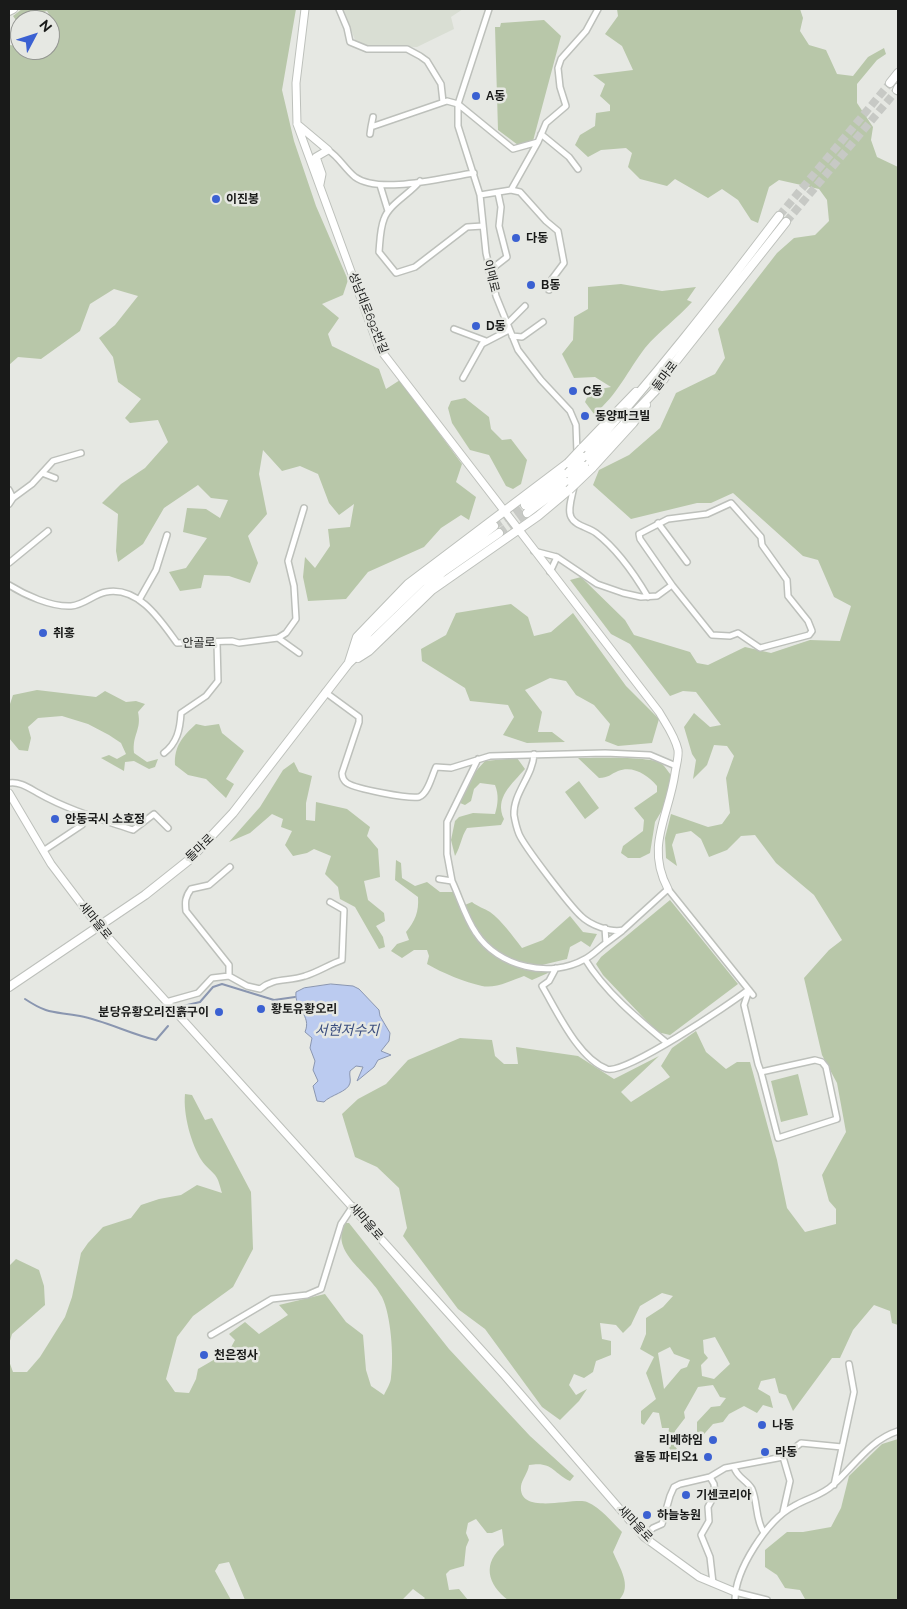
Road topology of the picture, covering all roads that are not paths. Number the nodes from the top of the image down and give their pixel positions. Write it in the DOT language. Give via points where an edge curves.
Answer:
graph roads {
  1 [pos="13,9"];
  2 [pos="305,9"];
  3 [pos="338,9"];
  4 [pos="489,9"];
  5 [pos="598,9"];
  6 [pos="9,11"];
  7 [pos="898,73"];
  8 [pos="890,83"];
  9 [pos="443,102"];
  10 [pos="458,104"];
  11 [pos="373,117"];
  12 [pos="297,124"];
  13 [pos="371,127"];
  14 [pos="370,134"];
  15 [pos="541,134"];
  16 [pos="538,142"];
  17 [pos="328,150"];
  18 [pos="578,169"];
  19 [pos="474,173"];
  20 [pos="420,181"];
  21 [pos="380,185"];
  22 [pos="320,186"];
  23 [pos="511,190"];
  24 [pos="498,193"];
  25 [pos="480,195"];
  26 [pos="388,210"];
  27 [pos="778,216"];
  28 [pos="786,222"];
  29 [pos="483,226"];
  30 [pos="489,270"];
  31 [pos="549,290"];
  32 [pos="525,306"];
  33 [pos="543,322"];
  34 [pos="454,329"];
  35 [pos="509,330"];
  36 [pos="486,340"];
  37 [pos="655,374"];
  38 [pos="464,378"];
  39 [pos="81,453"];
  40 [pos="588,467"];
  41 [pos="42,473"];
  42 [pos="569,477"];
  43 [pos="55,478"];
  44 [pos="9,490"];
  45 [pos="13,498"];
  46 [pos="9,504"];
  47 [pos="525,505"];
  48 [pos="304,508"];
  49 [pos="504,512"];
  50 [pos="527,514"];
  51 [pos="658,523"];
  52 [pos="494,526"];
  53 [pos="518,530"];
  54 [pos="48,531"];
  55 [pos="167,534"];
  56 [pos="499,534"];
  57 [pos="533,551"];
  58 [pos="558,557"];
  59 [pos="687,562"];
  60 [pos="9,563"];
  61 [pos="550,572"];
  62 [pos="9,585"];
  63 [pos="672,585"];
  64 [pos="648,597"];
  65 [pos="139,600"];
  66 [pos="278,638"];
  67 [pos="217,643"];
  68 [pos="299,653"];
  69 [pos="348,664"];
  70 [pos="325,692"];
  71 [pos="164,753"];
  72 [pos="534,754"];
  73 [pos="479,759"];
  74 [pos="676,766"];
  75 [pos="9,783"];
  76 [pos="9,793"];
  77 [pos="85,816"];
  78 [pos="168,828"];
  79 [pos="43,851"];
  80 [pos="230,867"];
  81 [pos="439,879"];
  82 [pos="452,881"];
  83 [pos="668,889"];
  84 [pos="330,902"];
  85 [pos="98,926"];
  86 [pos="605,928"];
  87 [pos="623,930"];
  88 [pos="606,943"];
  89 [pos="585,959"];
  90 [pos="556,968"];
  91 [pos="229,976"];
  92 [pos="9,986"];
  93 [pos="749,990"];
  94 [pos="754,995"];
  95 [pos="166,1002"];
  96 [pos="667,1043"];
  97 [pos="761,1072"];
  98 [pos="353,1206"];
  99 [pos="211,1335"];
  100 [pos="850,1364"];
  101 [pos="898,1431"];
  102 [pos="842,1447"];
  103 [pos="783,1457"];
  104 [pos="734,1467"];
  105 [pos="710,1477"];
  106 [pos="834,1485"];
  107 [pos="783,1512"];
  108 [pos="764,1533"];
  109 [pos="644,1537"];
  110 [pos="714,1583"];
  111 [pos="735,1592"];
  112 [pos="735,1600"];
  113 [pos="767,1600"];
  1 -- 6 [label="main road"];
  2 -- 12 [label="street, 성남대로692번길" via="296,83"];
  3 -- 9 [label="street" via="350,42 367,49 407,49 427,61 441,84"];
  4 -- 10 [label="street, 이매로"];
  5 -- 15 [label="street" via="586,30 561,59 558,68 560,87 566,106 546,124"];
  7 -- 8 [label="main road"];
  9 -- 10 [label="street"];
  9 -- 13 [label="street"];
  10 -- 16 [label="street" via="513,149"];
  10 -- 19 [label="street, 이매로" via="459,129"];
  11 -- 13 [label="street"];
  12 -- 17 [label="street"];
  12 -- 22 [label="street, 성남대로692번길"];
  13 -- 14 [label="street"];
  15 -- 16 [label="street"];
  15 -- 18 [label="street" via="569,157"];
  16 -- 23 [label="street"];
  17 -- 21 [label="street" via="356,177"];
  17 -- 22 [label="street" via="316,157 322,174"];
  19 -- 20 [label="street"];
  19 -- 25 [label="street, 이매로"];
  20 -- 21 [label="street"];
  20 -- 26 [label="street"];
  21 -- 26 [label="street"];
  22 -- 49 [label="street, 성남대로692번길" via="379,348"];
  23 -- 24 [label="street"];
  23 -- 31 [label="street" via="520,192 558,231 564,264"];
  24 -- 25 [label="street"];
  24 -- 30 [label="street" via="501,207 499,226 507,257"];
  25 -- 29 [label="street, 이매로"];
  26 -- 29 [label="street" via="379,252 396,273 415,266 468,227"];
  27 -- 37 [label="main road, 돌마로"];
  28 -- 40 [label="main road, 돌마로" via="657,389"];
  29 -- 30 [label="street, 이매로"];
  30 -- 35 [label="street, 이매로"];
  32 -- 35 [label="street"];
  33 -- 35 [label="street" via="522,337"];
  34 -- 36 [label="street"];
  35 -- 36 [label="street"];
  35 -- 64 [label="street, 이매로" via="518,351 570,411 576,425 577,466 570,513 577,524 598,534 615,551"];
  36 -- 38 [label="street"];
  37 -- 42 [label="main road, 돌마로, bridge"];
  37 -- 49 [label="main road, bridge" via="568,463"];
  39 -- 41 [label="street" via="53,461"];
  40 -- 42 [label="main road, 돌마로, bridge"];
  40 -- 53 [label="main road, bridge" via="570,490"];
  41 -- 43 [label="street"];
  41 -- 45 [label="street"];
  42 -- 47 [label="main road, 돌마로"];
  42 -- 50 [label="main road, 돌마로"];
  44 -- 45 [label="street"];
  45 -- 46 [label="street"];
  48 -- 66 [label="street" via="288,561 294,586 296,619"];
  49 -- 53 [label="street, 성남대로692번길"];
  49 -- 69 [label="main road" via="392,599 357,637"];
  51 -- 59 [label="street"];
  51 -- 63 [label="street" via="639,534 640,539"];
  51 -- 63 [label="street" via="676,517 707,514 731,503 757,532 765,550 787,580 788,596 812,631 809,635 760,648 738,633 712,635"];
  52 -- 69 [label="main road, 돌마로" via="421,582 365,637"];
  53 -- 57 [label="street, 성남대로692번길"];
  53 -- 69 [label="main road" via="446,580 369,651"];
  54 -- 60 [label="street"];
  55 -- 65 [label="street" via="156,570"];
  56 -- 69 [label="main road, 돌마로" via="444,572"];
  57 -- 58 [label="street"];
  57 -- 61 [label="street, 성남대로692번길"];
  58 -- 61 [label="street"];
  58 -- 64 [label="street" via="597,584 623,594"];
  61 -- 74 [label="street, 성남대로692번길" via="659,712 678,751"];
  62 -- 65 [label="street, 안골로" via="22,593 64,606 83,603 105,592 123,593"];
  63 -- 64 [label="street" via="657,596"];
  65 -- 67 [label="street, 안골로" via="151,607 177,643"];
  66 -- 67 [label="street, 안골로"];
  66 -- 68 [label="street"];
  67 -- 71 [label="street" via="218,681 206,696 182,713 179,732"];
  69 -- 70 [label="main road, 돌마로"];
  70 -- 73 [label="street" via="358,717 342,773 347,783 382,793 418,797 425,793 436,767 451,768"];
  70 -- 85 [label="main road, 돌마로" via="212,838 163,881"];
  72 -- 73 [label="street"];
  72 -- 74 [label="street" via="650,755"];
  72 -- 86 [label="street" via="516,802 514,815 519,835 582,917"];
  73 -- 82 [label="street" via="447,822 447,854"];
  74 -- 83 [label="street, 성남대로692번길" via="657,853 658,866"];
  75 -- 77 [label="street" via="14,782"];
  76 -- 79 [label="street, 새마을로"];
  77 -- 78 [label="street" via="133,830 154,814"];
  77 -- 79 [label="street" via="82,824"];
  79 -- 85 [label="street, 새마을로"];
  80 -- 91 [label="street" via="209,885 191,889 185,903 186,911 229,965"];
  81 -- 82 [label="street"];
  82 -- 90 [label="street" via="477,934 492,950 532,968"];
  83 -- 87 [label="street"];
  83 -- 93 [label="street"];
  84 -- 91 [label="street" via="344,910 342,960 308,975 270,981 260,989"];
  85 -- 92 [label="main road, 돌마로"];
  85 -- 95 [label="street, 새마을로"];
  86 -- 87 [label="street" via="616,932"];
  86 -- 88 [label="street"];
  87 -- 88 [label="street"];
  88 -- 89 [label="street"];
  89 -- 90 [label="street"];
  89 -- 96 [label="street" via="593,972 639,1020"];
  90 -- 96 [label="street" via="542,986 586,1054 606,1068 613,1070"];
  91 -- 95 [label="street" via="212,978 198,992"];
  93 -- 94 [label="street"];
  93 -- 96 [label="street"];
  93 -- 97 [label="street" via="744,1005"];
  95 -- 98 [label="street, 새마을로"];
  97 -- 97 [label="street" via="778,1138 837,1120 826,1067 822,1062 815,1060"];
  98 -- 99 [label="street" via="338,1231 321,1289 307,1296 272,1299"];
  98 -- 109 [label="street, 새마을로"];
  100 -- 102 [label="street" via="854,1392"];
  101 -- 106 [label="street" via="867,1450"];
  102 -- 103 [label="street" via="801,1443"];
  102 -- 106 [label="street"];
  103 -- 104 [label="street"];
  103 -- 107 [label="street" via="790,1481"];
  104 -- 105 [label="street" via="725,1468"];
  104 -- 108 [label="street" via="736,1475 752,1489 759,1525"];
  105 -- 109 [label="street" via="674,1487 662,1524"];
  105 -- 110 [label="street" via="715,1494 708,1507 709,1521 701,1535 710,1557"];
  106 -- 107 [label="street"];
  107 -- 108 [label="street"];
  108 -- 111 [label="street" via="750,1554"];
  109 -- 110 [label="street, 새마을로" via="698,1577"];
  110 -- 111 [label="street, 새마을로"];
  111 -- 112 [label="street"];
  111 -- 113 [label="street, 새마을로"];
}
